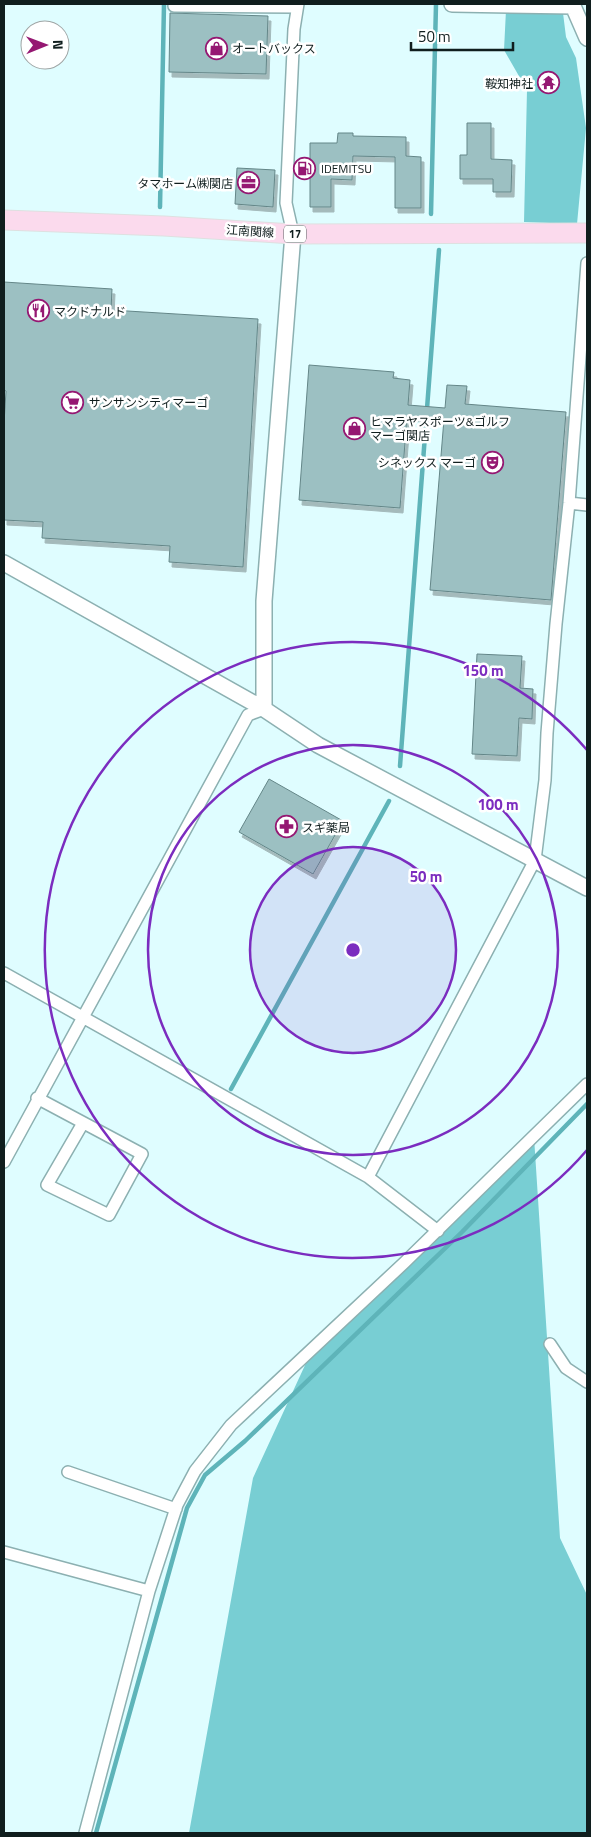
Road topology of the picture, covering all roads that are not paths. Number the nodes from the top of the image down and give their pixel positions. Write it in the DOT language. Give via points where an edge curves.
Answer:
graph roads {
  1 [pos="452,4"];
  2 [pos="297,5"];
  3 [pos="574,5"];
  4 [pos="174,6"];
  5 [pos="587,38"];
  6 [pos="4,220"];
  7 [pos="587,233"];
  8 [pos="293,234"];
  9 [pos="587,263"];
  10 [pos="569,504"];
  11 [pos="587,505"];
  12 [pos="4,563"];
  13 [pos="264,709"];
  14 [pos="535,860"];
  15 [pos="587,888"];
  16 [pos="4,973"];
  17 [pos="82,1016"];
  18 [pos="587,1084"];
  19 [pos="38,1098"];
  20 [pos="83,1122"];
  21 [pos="4,1162"];
  22 [pos="368,1177"];
  23 [pos="438,1231"];
  24 [pos="550,1344"];
  25 [pos="587,1382"];
  26 [pos="68,1472"];
  27 [pos="176,1509"];
  28 [pos="4,1552"];
  29 [pos="149,1591"];
  30 [pos="85,1833"];
  1 -- 3 [label="street"];
  2 -- 4 [label="street"];
  2 -- 8 [label="street" via="286,203"];
  3 -- 5 [label="street"];
  6 -- 8 [label="main road, 江南関線 / 17"];
  7 -- 8 [label="main road, 江南関線 / 17"];
  8 -- 13 [label="street" via="264,601"];
  9 -- 10 [label="street"];
  10 -- 11 [label="street"];
  10 -- 14 [label="street"];
  12 -- 13 [label="street"];
  13 -- 14 [label="street" via="318,745"];
  13 -- 17 [label="street" via="248,715"];
  14 -- 15 [label="street"];
  14 -- 22 [label="street"];
  16 -- 17 [label="street"];
  17 -- 19 [label="street"];
  17 -- 22 [label="street"];
  18 -- 23 [label="street"];
  19 -- 20 [label="street"];
  19 -- 21 [label="street"];
  20 -- 20 [label="street" via="142,1154 109,1215 47,1185"];
  22 -- 23 [label="street"];
  23 -- 27 [label="street" via="231,1425 195,1471"];
  24 -- 25 [label="street" via="566,1368"];
  26 -- 27 [label="street"];
  27 -- 29 [label="street"];
  28 -- 29 [label="street"];
  29 -- 30 [label="street"];
}
